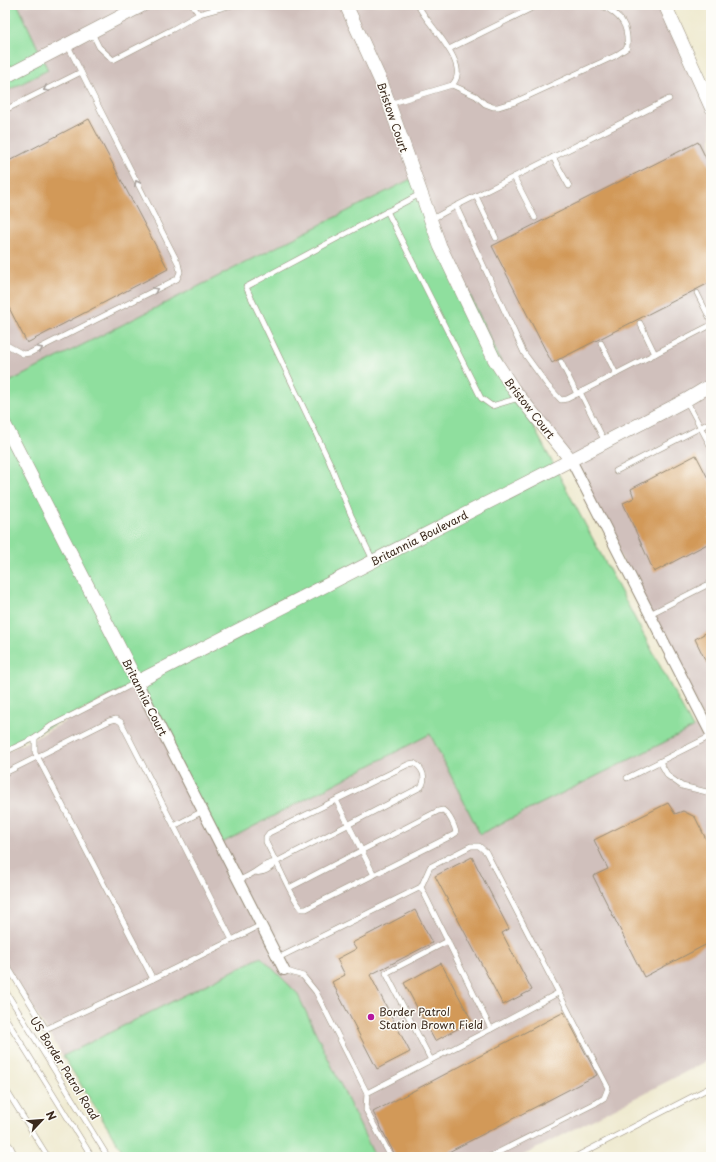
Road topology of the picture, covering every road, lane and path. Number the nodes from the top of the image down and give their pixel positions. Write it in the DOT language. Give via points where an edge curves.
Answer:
graph roads {
  1 [pos="144,5"];
  2 [pos="192,5"];
  3 [pos="232,5"];
  4 [pos="346,5"];
  5 [pos="418,5"];
  6 [pos="538,5"];
  7 [pos="601,5"];
  8 [pos="665,5"];
  9 [pos="199,14"];
  10 [pos="92,32"];
  11 [pos="67,45"];
  12 [pos="449,49"];
  13 [pos="81,72"];
  14 [pos="5,77"];
  15 [pos="452,85"];
  16 [pos="669,99"];
  17 [pos="389,104"];
  18 [pos="711,107"];
  19 [pos="5,110"];
  20 [pos="554,157"];
  21 [pos="514,177"];
  22 [pos="569,186"];
  23 [pos="421,194"];
  24 [pos="476,196"];
  25 [pos="456,206"];
  26 [pos="387,211"];
  27 [pos="535,218"];
  28 [pos="430,219"];
  29 [pos="496,238"];
  30 [pos="698,293"];
  31 [pos="711,321"];
  32 [pos="640,323"];
  33 [pos="711,325"];
  34 [pos="601,342"];
  35 [pos="5,343"];
  36 [pos="655,354"];
  37 [pos="561,362"];
  38 [pos="616,374"];
  39 [pos="707,388"];
  40 [pos="579,393"];
  41 [pos="520,398"];
  42 [pos="686,400"];
  43 [pos="711,422"];
  44 [pos="5,424"];
  45 [pos="701,427"];
  46 [pos="605,442"];
  47 [pos="711,447"];
  48 [pos="571,460"];
  49 [pos="616,471"];
  50 [pos="374,561"];
  51 [pos="711,583"];
  52 [pos="650,614"];
  53 [pos="137,682"];
  54 [pos="711,735"];
  55 [pos="35,738"];
  56 [pos="5,752"];
  57 [pos="38,757"];
  58 [pos="660,762"];
  59 [pos="5,773"];
  60 [pos="627,778"];
  61 [pos="711,793"];
  62 [pos="336,800"];
  63 [pos="203,811"];
  64 [pos="348,825"];
  65 [pos="174,826"];
  66 [pos="361,850"];
  67 [pos="276,862"];
  68 [pos="374,875"];
  69 [pos="238,880"];
  70 [pos="421,887"];
  71 [pos="289,888"];
  72 [pos="261,925"];
  73 [pos="232,940"];
  74 [pos="448,941"];
  75 [pos="278,958"];
  76 [pos="5,962"];
  77 [pos="284,970"];
  78 [pos="153,979"];
  79 [pos="5,990"];
  80 [pos="558,993"];
  81 [pos="5,1017"];
  82 [pos="491,1029"];
  83 [pos="431,1060"];
  84 [pos="5,1088"];
  85 [pos="711,1088"];
  86 [pos="367,1093"];
  87 [pos="5,1149"];
  88 [pos="9,1157"];
  89 [pos="48,1157"];
  90 [pos="92,1157"];
  91 [pos="108,1157"];
  92 [pos="391,1157"];
  93 [pos="489,1157"];
  94 [pos="575,1157"];
  1 -- 10 [label="street"];
  2 -- 9 [label="lane"];
  3 -- 9 [label="lane"];
  4 -- 17 [label="street, Bristow Court"];
  5 -- 12 [label="lane"];
  6 -- 12 [label="lane"];
  7 -- 15 [label="lane" via="613,11 625,26 627,48 615,56 515,102 498,107 486,104 476,96"];
  8 -- 18 [label="street"];
  9 -- 10 [label="lane" via="113,60 99,47"];
  10 -- 11 [label="street"];
  11 -- 13 [label="lane"];
  11 -- 14 [label="street"];
  12 -- 15 [label="lane" via="457,63 458,71 458,77"];
  13 -- 19 [label="lane, one-way"];
  35 -- 13 [label="lane, one-way" via="23,354 30,353 177,279 180,272 178,263"];
  15 -- 17 [label="lane"];
  16 -- 20 [label="lane"];
  17 -- 23 [label="street, Bristow Court"];
  20 -- 21 [label="lane"];
  20 -- 22 [label="lane"];
  21 -- 24 [label="lane"];
  21 -- 27 [label="lane"];
  23 -- 26 [label="lane"];
  23 -- 28 [label="street, Bristow Court"];
  24 -- 25 [label="lane"];
  24 -- 29 [label="lane"];
  25 -- 28 [label="lane"];
  25 -- 40 [label="lane" via="524,353 561,400"];
  26 -- 41 [label="lane" via="481,398 492,406"];
  26 -- 50 [label="lane" via="246,287"];
  28 -- 41 [label="street, Bristow Court" via="440,246 494,359"];
  30 -- 31 [label="lane"];
  32 -- 36 [label="lane"];
  33 -- 36 [label="lane"];
  34 -- 38 [label="lane"];
  36 -- 38 [label="lane"];
  37 -- 40 [label="lane"];
  38 -- 40 [label="lane"];
  39 -- 42 [label="street, Britannia Boulevard"];
  40 -- 46 [label="lane"];
  41 -- 48 [label="street, Bristow Court"];
  42 -- 45 [label="lane"];
  42 -- 46 [label="street, Britannia Boulevard"];
  43 -- 45 [label="lane"];
  44 -- 53 [label="street, Britannia Court"];
  45 -- 47 [label="lane"];
  45 -- 49 [label="lane"];
  46 -- 48 [label="street, Britannia Boulevard"];
  48 -- 50 [label="street, Britannia Boulevard"];
  48 -- 52 [label="street, Bristow Court"];
  50 -- 53 [label="street, Britannia Boulevard"];
  51 -- 52 [label="lane"];
  52 -- 54 [label="street, Bristow Court"];
  53 -- 55 [label="lane" via="51,726"];
  53 -- 63 [label="street, Britannia Court"];
  54 -- 58 [label="lane"];
  55 -- 56 [label="lane"];
  55 -- 57 [label="lane" via="35,752"];
  57 -- 59 [label="lane"];
  57 -- 65 [label="lane" via="116,719 121,722"];
  57 -- 78 [label="lane"];
  58 -- 60 [label="lane"];
  58 -- 61 [label="lane" via="668,776 682,786"];
  62 -- 64 [label="lane"];
  62 -- 64 [label="lane" via="409,764 418,765 425,778 421,787"];
  62 -- 67 [label="lane" via="269,833 266,842"];
  63 -- 65 [label="lane"];
  63 -- 69 [label="street, Britannia Court"];
  64 -- 66 [label="lane"];
  64 -- 67 [label="lane"];
  65 -- 73 [label="lane"];
  66 -- 68 [label="lane"];
  66 -- 68 [label="lane" via="438,811 447,812 456,833 453,836"];
  66 -- 71 [label="lane"];
  67 -- 69 [label="lane" via="273,867"];
  67 -- 71 [label="lane"];
  68 -- 71 [label="lane" via="306,910 299,906"];
  69 -- 72 [label="street, Britannia Court"];
  70 -- 74 [label="lane"];
  70 -- 75 [label="lane"];
  70 -- 80 [label="lane" via="430,867 470,846 479,846 486,852"];
  72 -- 73 [label="lane"];
  72 -- 75 [label="street, Britannia Court"];
  73 -- 78 [label="lane"];
  74 -- 82 [label="lane"];
  74 -- 83 [label="lane" via="386,973"];
  75 -- 77 [label="street, Britannia Court"];
  76 -- 78 [label="lane" via="46,1029"];
  77 -- 86 [label="lane" via="303,976 316,992"];
  79 -- 91 [label="lane, US Border Patrol Road"];
  80 -- 82 [label="lane"];
  80 -- 93 [label="lane" via="608,1088 604,1098"];
  81 -- 90 [label="lane"];
  82 -- 83 [label="lane"];
  83 -- 86 [label="lane"];
  84 -- 89 [label="lane"];
  85 -- 94 [label="lane"];
  86 -- 92 [label="lane" via="366,1110"];
  87 -- 88 [label="highway"];
}
